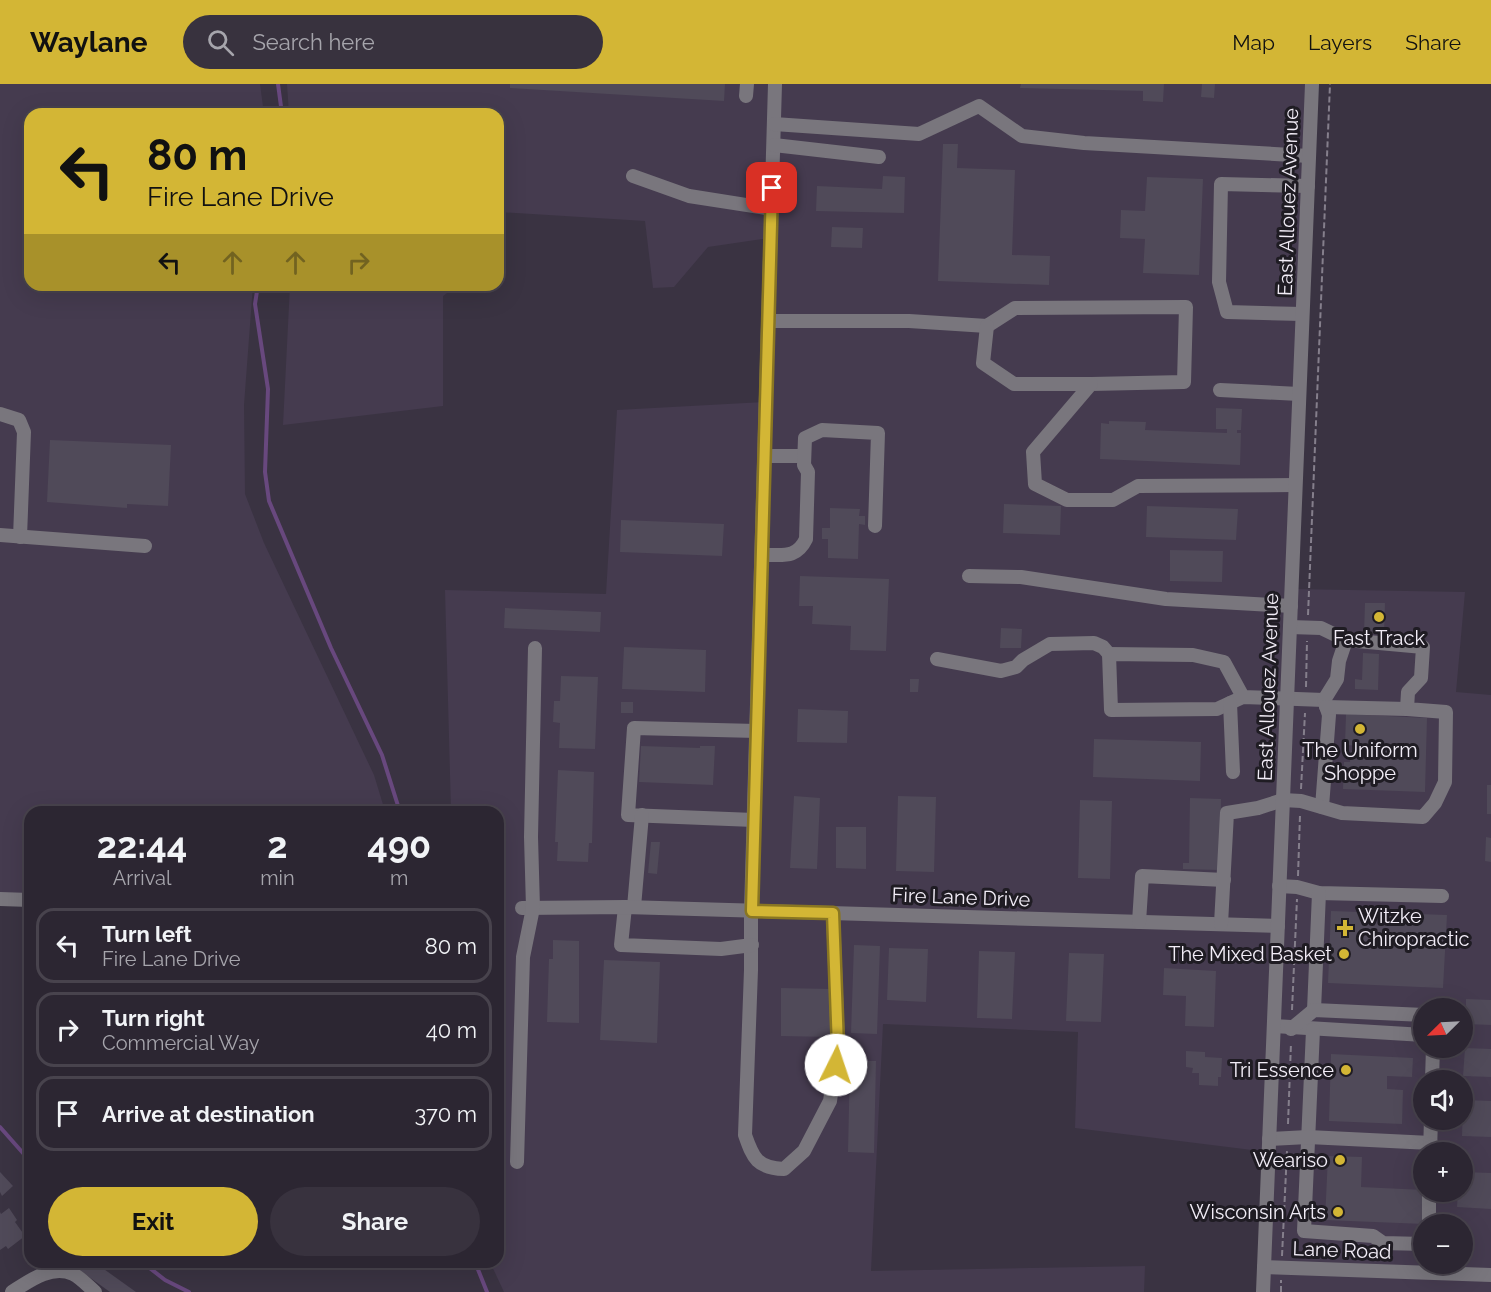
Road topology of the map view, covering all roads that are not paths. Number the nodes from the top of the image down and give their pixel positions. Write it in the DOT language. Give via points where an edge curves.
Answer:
graph roads {
  1 [pos="775,84"];
  2 [pos="1312,84"];
  3 [pos="774,124"];
  4 [pos="774,145"];
  5 [pos="1309,156"];
  6 [pos="879,157"];
  7 [pos="633,176"];
  8 [pos="1308,186"];
  9 [pos="772,209"];
  10 [pos="1302,314"];
  11 [pos="769,321"];
  12 [pos="987,326"];
  13 [pos="1091,384"];
  14 [pos="1220,390"];
  15 [pos="1299,394"];
  16 [pos="0,414"];
  17 [pos="765,456"];
  18 [pos="804,456"];
  19 [pos="1296,485"];
  20 [pos="875,526"];
  21 [pos="0,535"];
  22 [pos="20,537"];
  23 [pos="145,546"];
  24 [pos="762,555"];
  25 [pos="969,576"];
  26 [pos="1291,606"];
  27 [pos="1290,627"];
  28 [pos="1346,640"];
  29 [pos="535,648"];
  30 [pos="1109,654"];
  31 [pos="937,659"];
  32 [pos="1287,698"];
  33 [pos="1236,700"];
  34 [pos="1325,704"];
  35 [pos="1407,709"];
  36 [pos="757,730"];
  37 [pos="1233,772"];
  38 [pos="1283,800"];
  39 [pos="1322,807"];
  40 [pos="642,815"];
  41 [pos="754,820"];
  42 [pos="1224,880"];
  43 [pos="1279,886"];
  44 [pos="1319,892"];
  45 [pos="1442,896"];
  46 [pos="0,898"];
  47 [pos="24,900"];
  48 [pos="634,907"];
  49 [pos="528,908"];
  50 [pos="752,911"];
  51 [pos="833,913"];
  52 [pos="1139,922"];
  53 [pos="1221,924"];
  54 [pos="1278,926"];
  55 [pos="752,945"];
  56 [pos="1314,1010"];
  57 [pos="1413,1014"];
  58 [pos="1274,1026"];
  59 [pos="1292,1029"];
  60 [pos="1313,1029"];
  61 [pos="1413,1034"];
  62 [pos="1308,1137"];
  63 [pos="1269,1138"];
  64 [pos="1413,1146"];
  65 [pos="517,1162"];
  66 [pos="1413,1244"];
  67 [pos="1264,1267"];
  68 [pos="1413,1268"];
  69 [pos="1473,1273"];
  70 [pos="1491,1275"];
  71 [pos="12,1292"];
  72 [pos="95,1292"];
  73 [pos="1263,1292"];
  1 -- 3 [label="street"];
  2 -- 5 [label="street, East Allouez Avenue"];
  3 -- 4 [label="street"];
  3 -- 5 [label="street" via="919,134 979,106 1022,136"];
  4 -- 6 [label="street"];
  4 -- 9 [label="street"];
  5 -- 8 [label="street, East Allouez Avenue"];
  7 -- 9 [label="street" via="689,196"];
  8 -- 10 [label="street, East Allouez Avenue"];
  8 -- 10 [label="street" via="1221,184 1219,282 1227,312"];
  9 -- 11 [label="street"];
  10 -- 15 [label="street, East Allouez Avenue"];
  11 -- 12 [label="street" via="909,321"];
  11 -- 17 [label="street"];
  12 -- 13 [label="street" via="983,363 1014,384"];
  12 -- 13 [label="street" via="1015,308 1186,307 1184,382"];
  13 -- 19 [label="street" via="1033,452 1035,484 1067,500 1113,500 1138,486"];
  14 -- 15 [label="street"];
  15 -- 19 [label="street, East Allouez Avenue"];
  16 -- 22 [label="street" via="19,420 24,432"];
  17 -- 18 [label="street"];
  17 -- 24 [label="street"];
  18 -- 20 [label="street" via="805,438 822,430 878,433"];
  18 -- 24 [label="street" via="808,472 806,539 795,554"];
  19 -- 26 [label="street, East Allouez Avenue"];
  21 -- 22 [label="street"];
  22 -- 23 [label="street"];
  24 -- 36 [label="street"];
  25 -- 26 [label="street" via="1021,577 1166,599"];
  26 -- 27 [label="street, East Allouez Avenue"];
  27 -- 28 [label="street" via="1321,628"];
  27 -- 32 [label="street, East Allouez Avenue"];
  28 -- 34 [label="street" via="1337,679"];
  28 -- 35 [label="street" via="1423,647 1421,678 1408,692"];
  29 -- 49 [label="street"];
  30 -- 31 [label="street" via="1094,643 1050,644 1016,668 1002,671"];
  30 -- 33 [label="street" via="1193,655 1224,662"];
  30 -- 33 [label="street" via="1111,710 1217,709"];
  32 -- 33 [label="street"];
  32 -- 34 [label="street"];
  32 -- 38 [label="street, East Allouez Avenue"];
  33 -- 37 [label="street"];
  34 -- 35 [label="street"];
  34 -- 39 [label="street" via="1329,716"];
  35 -- 39 [label="street" via="1446,712 1445,782 1423,817 1342,813"];
  36 -- 40 [label="street" via="634,728 628,814"];
  36 -- 41 [label="street"];
  38 -- 39 [label="street"];
  38 -- 42 [label="street" via="1227,813"];
  38 -- 43 [label="street, East Allouez Avenue"];
  40 -- 41 [label="street"];
  40 -- 48 [label="street"];
  41 -- 50 [label="street"];
  42 -- 52 [label="street" via="1142,876"];
  42 -- 53 [label="street"];
  43 -- 44 [label="street"];
  43 -- 54 [label="street, East Allouez Avenue"];
  44 -- 45 [label="street"];
  44 -- 56 [label="street"];
  46 -- 47 [label="street"];
  48 -- 49 [label="street, Fire Lane Drive"];
  48 -- 50 [label="street, Fire Lane Drive"];
  48 -- 55 [label="street" via="621,945 721,949"];
  49 -- 65 [label="street"];
  50 -- 51 [label="street, Fire Lane Drive"];
  50 -- 55 [label="street"];
  51 -- 52 [label="street, Fire Lane Drive"];
  51 -- 55 [label="street" via="838,1047 830,1101 804,1151 784,1169 769,1168 753,1156 745,1135"];
  52 -- 53 [label="street, Fire Lane Drive"];
  53 -- 54 [label="street, Fire Lane Drive"];
  54 -- 58 [label="street, East Allouez Avenue"];
  56 -- 57 [label="street"];
  56 -- 59 [label="street"];
  58 -- 59 [label="street"];
  58 -- 63 [label="street, East Allouez Avenue"];
  59 -- 60 [label="street"];
  60 -- 61 [label="street"];
  60 -- 62 [label="street"];
  62 -- 63 [label="street"];
  62 -- 64 [label="street"];
  62 -- 66 [label="street" via="1304,1231 1373,1236 1383,1243"];
  63 -- 67 [label="street, East Allouez Avenue"];
  67 -- 68 [label="street, Lane Road"];
  67 -- 73 [label="street, East Allouez Avenue"];
  69 -- 70 [label="street, Lane Road"];
  71 -- 72 [label="street" via="51,1271 72,1273"];
}
